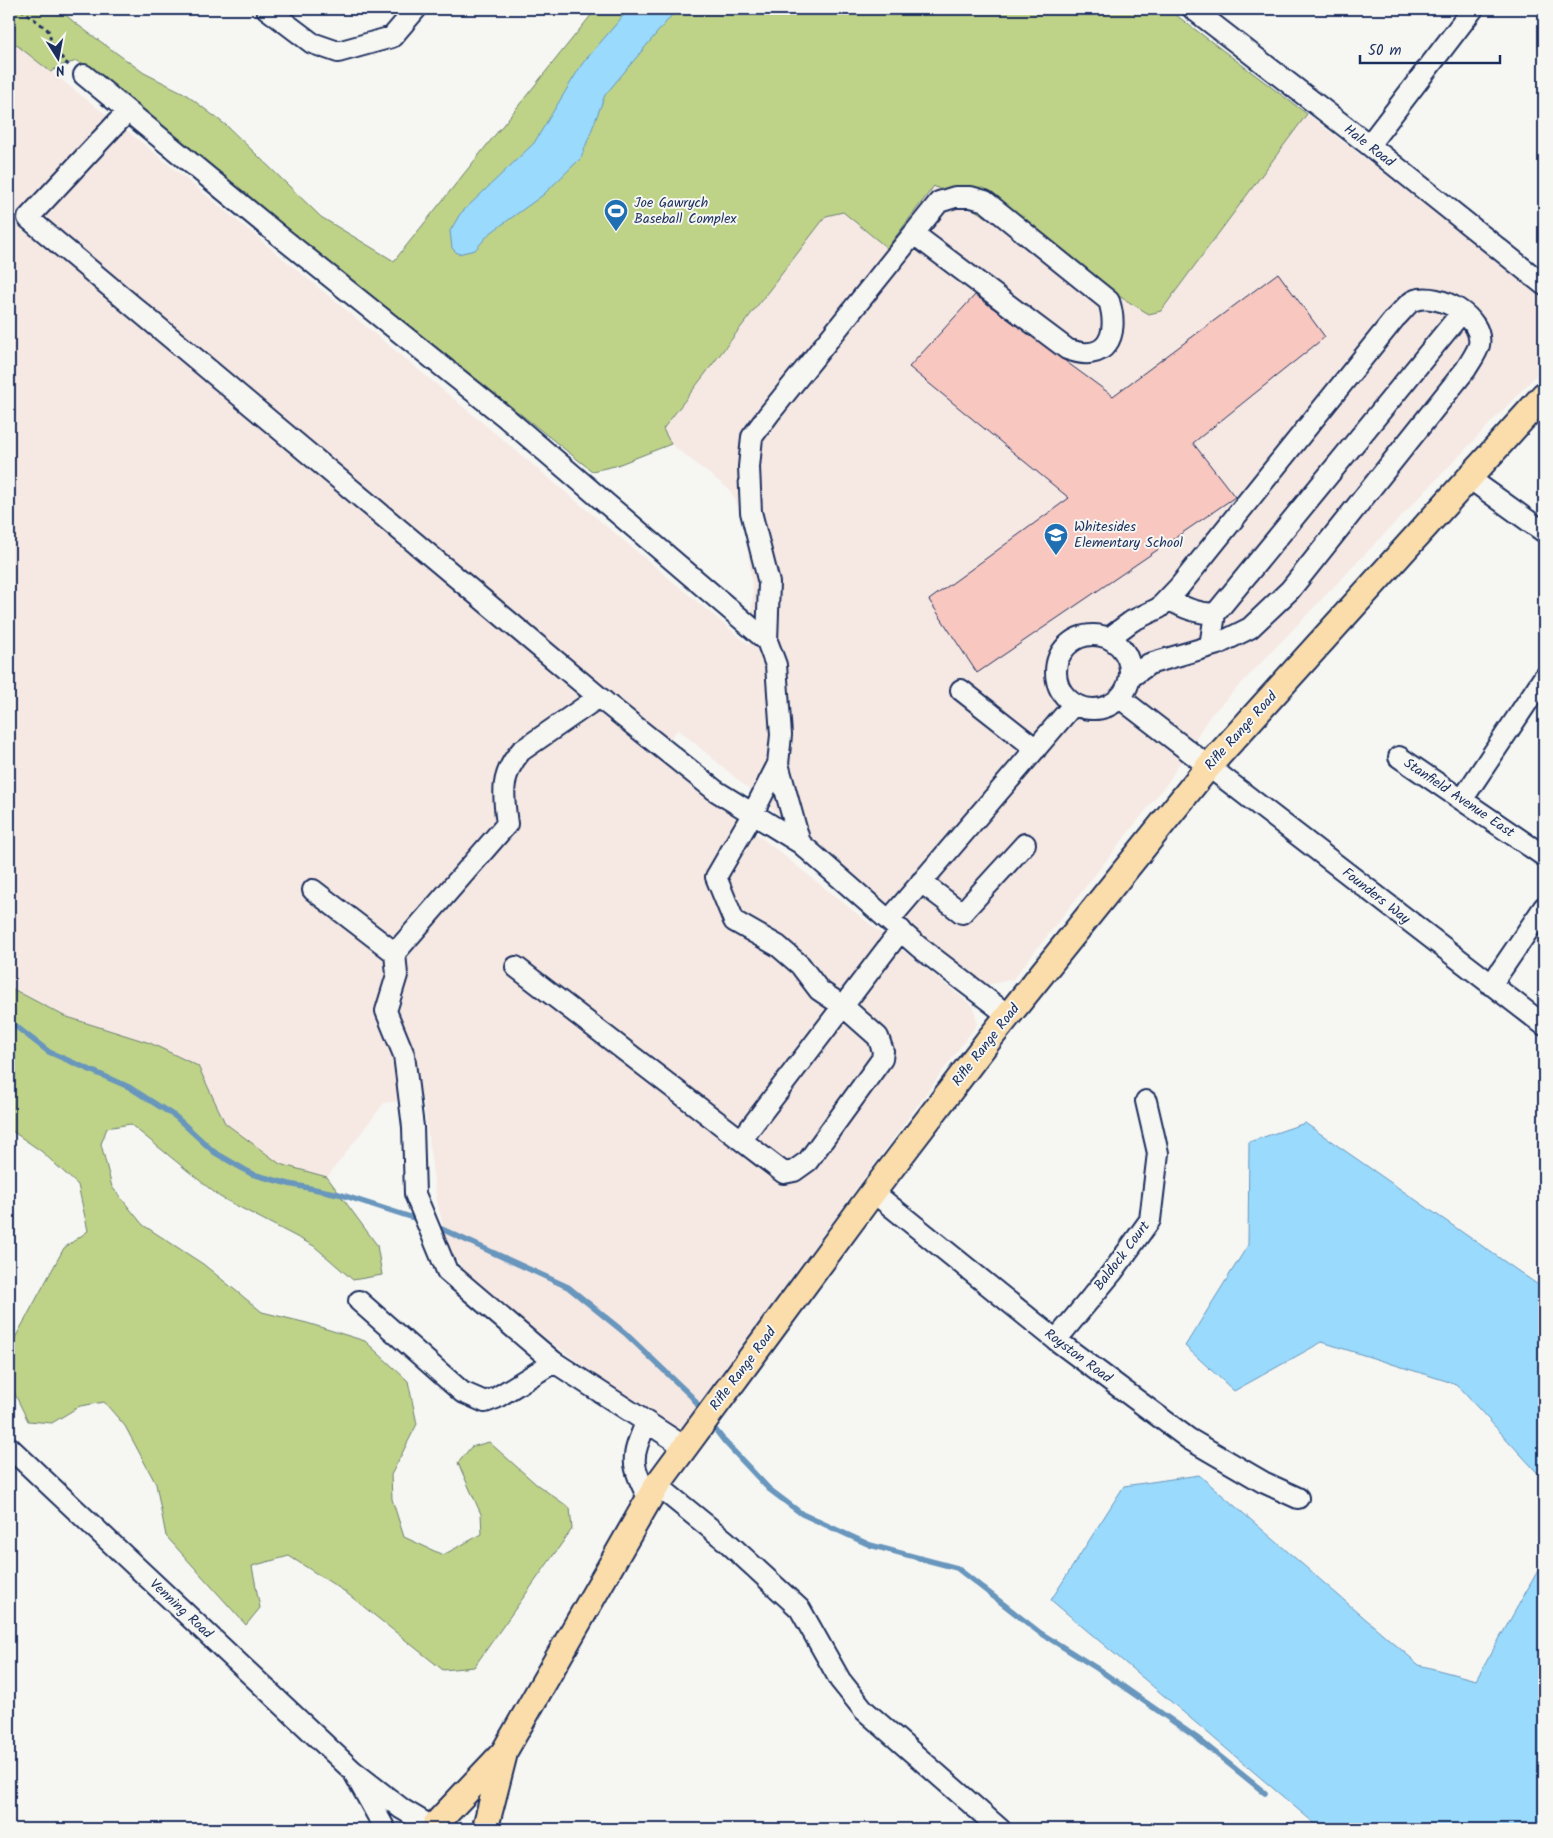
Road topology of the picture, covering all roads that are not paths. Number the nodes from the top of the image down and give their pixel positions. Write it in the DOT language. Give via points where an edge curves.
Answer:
graph roads {
  1 [pos="267,9"];
  2 [pos="416,9"];
  3 [pos="1192,9"];
  4 [pos="1473,9"];
  5 [pos="84,75"];
  6 [pos="127,112"];
  7 [pos="1369,145"];
  8 [pos="914,234"];
  9 [pos="1544,285"];
  10 [pos="1462,312"];
  11 [pos="1544,395"];
  12 [pos="1469,478"];
  13 [pos="1544,532"];
  14 [pos="1168,598"];
  15 [pos="1215,614"];
  16 [pos="1109,638"];
  17 [pos="767,640"];
  18 [pos="1210,646"];
  19 [pos="1130,677"];
  20 [pos="1544,678"];
  21 [pos="961,690"];
  22 [pos="599,697"];
  23 [pos="1120,698"];
  24 [pos="1074,704"];
  25 [pos="1036,749"];
  26 [pos="1399,757"];
  27 [pos="778,764"];
  28 [pos="1208,767"];
  29 [pos="1462,800"];
  30 [pos="752,815"];
  31 [pos="800,843"];
  32 [pos="1025,844"];
  33 [pos="1544,856"];
  34 [pos="921,882"];
  35 [pos="313,890"];
  36 [pos="1544,907"];
  37 [pos="895,925"];
  38 [pos="395,953"];
  39 [pos="516,967"];
  40 [pos="1491,985"];
  41 [pos="843,1006"];
  42 [pos="1008,1016"];
  43 [pos="1544,1026"];
  44 [pos="1146,1101"];
  45 [pos="741,1140"];
  46 [pos="873,1192"];
  47 [pos="360,1301"];
  48 [pos="1056,1340"];
  49 [pos="554,1362"];
  50 [pos="646,1423"];
  51 [pos="9,1447"];
  52 [pos="685,1447"];
  53 [pos="653,1493"];
  54 [pos="1298,1498"];
  55 [pos="504,1752"];
  56 [pos="353,1771"];
  57 [pos="428,1826"];
  58 [pos="385,1829"];
  59 [pos="460,1829"];
  60 [pos="485,1829"];
  61 [pos="1000,1829"];
  1 -- 2 [label="street" via="312,43 338,52 392,37"];
  3 -- 7 [label="street, Hale Road"];
  4 -- 7 [label="street"];
  5 -- 6 [label="street"];
  6 -- 17 [label="street" via="504,416"];
  6 -- 22 [label="street" via="28,218"];
  7 -- 9 [label="street, Hale Road"];
  8 -- 8 [label="street" via="939,202 955,197 985,201 1109,302 1114,329 1110,341 1096,352 1082,355 1067,349"];
  8 -- 17 [label="street" via="752,437 749,467 751,512 769,583"];
  10 -- 14 [label="street" via="1431,297 1413,300"];
  10 -- 15 [label="street"];
  10 -- 18 [label="street" via="1471,320 1479,336 1479,346 1466,369 1290,590 1250,628"];
  11 -- 12 [label="main road, Rifle Range Road"];
  12 -- 13 [label="street"];
  12 -- 28 [label="main road, Rifle Range Road"];
  14 -- 15 [label="street" via="1185,609"];
  14 -- 16 [label="street" via="1160,608 1132,621"];
  15 -- 18 [label="street"];
  16 -- 19 [label="street" via="1126,654"];
  16 -- 24 [label="street" via="1085,635 1073,640 1058,660 1055,672 1058,685"];
  17 -- 27 [label="street" via="776,665 781,735"];
  18 -- 19 [label="street" via="1149,664"];
  19 -- 23 [label="street"];
  20 -- 29 [label="street"];
  21 -- 25 [label="street"];
  22 -- 30 [label="street" via="716,791"];
  22 -- 38 [label="street" via="520,751 510,762 502,791 507,824"];
  23 -- 24 [label="street" via="1099,709 1086,709"];
  23 -- 28 [label="street, Founders Way"];
  24 -- 25 [label="street"];
  25 -- 34 [label="street"];
  26 -- 29 [label="street, Stanfield Avenue East"];
  27 -- 30 [label="street"];
  27 -- 31 [label="street"];
  28 -- 40 [label="street, Founders Way"];
  28 -- 42 [label="main road, Rifle Range Road"];
  29 -- 33 [label="street, Stanfield Avenue East"];
  30 -- 31 [label="street"];
  30 -- 41 [label="street" via="716,877 734,921 778,946 800,964 819,990"];
  31 -- 37 [label="street"];
  32 -- 34 [label="street" via="962,913"];
  34 -- 37 [label="street"];
  35 -- 38 [label="street"];
  36 -- 40 [label="street"];
  37 -- 41 [label="street"];
  37 -- 42 [label="street"];
  38 -- 49 [label="street" via="397,975 386,1011 404,1055 413,1127 415,1194 447,1271"];
  39 -- 45 [label="street"];
  40 -- 43 [label="street, Founders Way"];
  41 -- 45 [label="street"];
  41 -- 45 [label="street" via="878,1037 882,1059 808,1161 794,1171 784,1173"];
  42 -- 46 [label="main road, Rifle Range Road"];
  44 -- 48 [label="street, Baldock Court" via="1158,1153 1150,1220"];
  46 -- 48 [label="street, Royston Road"];
  46 -- 52 [label="main road, Rifle Range Road"];
  47 -- 49 [label="street" via="462,1392 485,1402"];
  48 -- 54 [label="street, Royston Road" via="1189,1439 1263,1482"];
  49 -- 50 [label="street"];
  50 -- 52 [label="street"];
  50 -- 53 [label="street" via="634,1454 637,1474"];
  51 -- 56 [label="street, Venning Road"];
  52 -- 53 [label="main road, Rifle Range Road"];
  53 -- 55 [label="main road, Rifle Range Road"];
  53 -- 61 [label="street" via="726,1541 800,1609 840,1680 864,1710"];
  55 -- 57 [label="main road, Rifle Range Road"];
  55 -- 60 [label="main road, Rifle Range Road"];
  56 -- 57 [label="street, Venning Road"];
  56 -- 58 [label="street, Venning Road"];
  57 -- 59 [label="main road" via="449,1825"];
}
